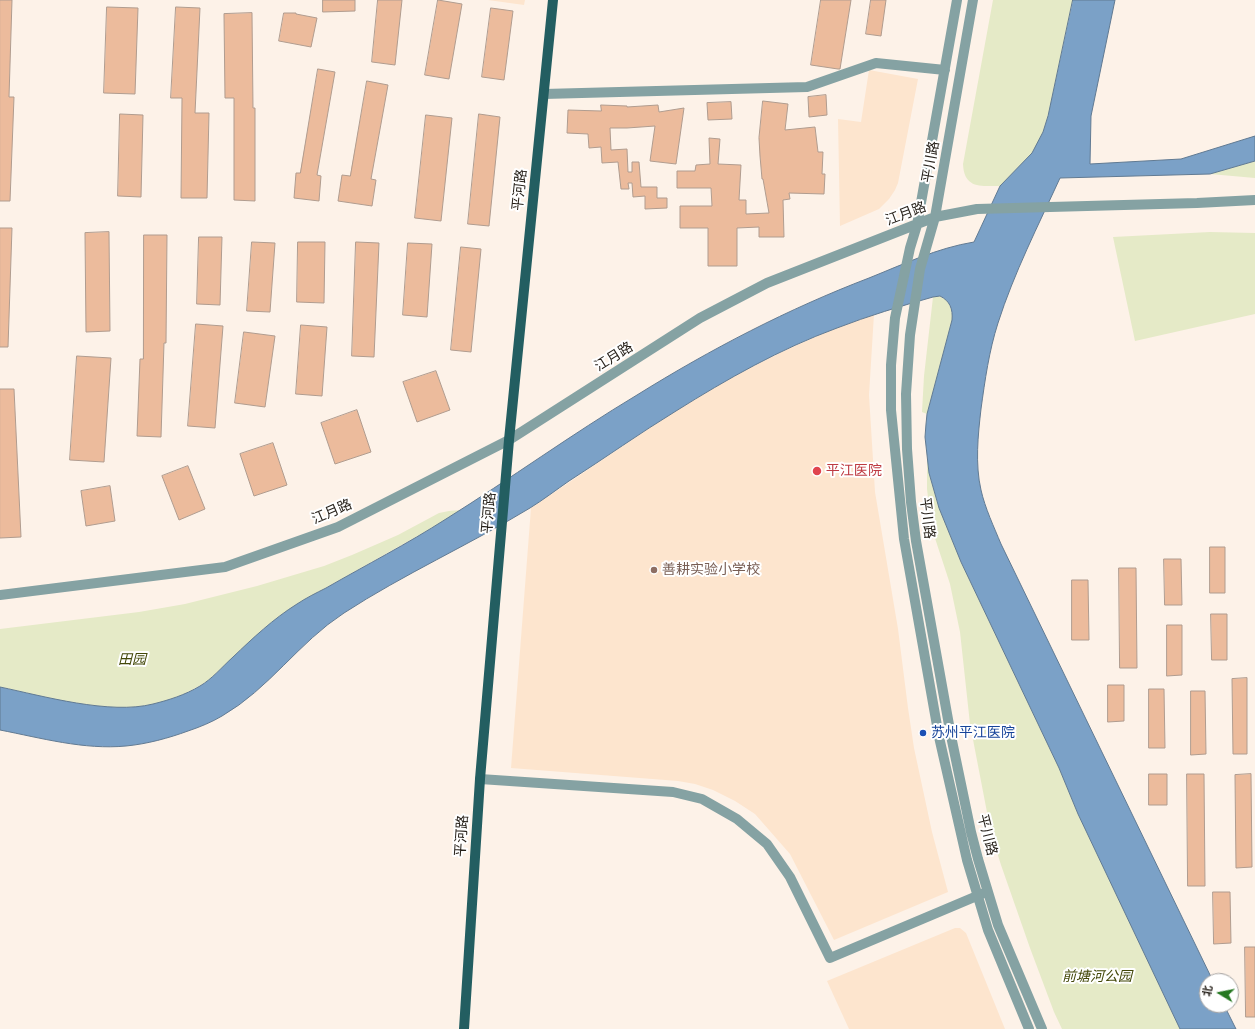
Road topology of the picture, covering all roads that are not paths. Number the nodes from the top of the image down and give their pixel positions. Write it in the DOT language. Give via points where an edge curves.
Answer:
graph roads {
  1 [pos="553,0"];
  2 [pos="957,0"];
  3 [pos="973,0"];
  4 [pos="945,70"];
  5 [pos="544,94"];
  6 [pos="1255,200"];
  7 [pos="935,218"];
  8 [pos="917,225"];
  9 [pos="509,440"];
  10 [pos="0,595"];
  11 [pos="480,779"];
  12 [pos="988,892"];
  13 [pos="978,896"];
  14 [pos="464,1029"];
  15 [pos="1030,1029"];
  16 [pos="1042,1029"];
  1 -- 5 [label="main road, 平河路"];
  2 -- 4 [label="street, 平川路"];
  3 -- 7 [label="street, 平川路"];
  4 -- 5 [label="street" via="876,63 807,87"];
  4 -- 8 [label="street, 平川路"];
  5 -- 9 [label="main road, 平河路"];
  6 -- 7 [label="street, 江月路" via="977,209"];
  7 -- 8 [label="street, 江月路"];
  7 -- 12 [label="street, 平川路" via="920,269 908,346 907,449 913,522 951,736"];
  8 -- 9 [label="street, 江月路" via="767,282 700,318"];
  8 -- 13 [label="street, 平川路" via="895,318 890,410 904,539 939,737 960,833"];
  9 -- 10 [label="street, 江月路" via="338,527 225,567"];
  9 -- 11 [label="main road, 平河路"];
  11 -- 13 [label="street" via="673,792 702,799 737,819 767,844 790,876 830,958"];
  11 -- 14 [label="main road, 平河路"];
  12 -- 13 [label="street"];
  12 -- 16 [label="street, 平川路" via="998,925"];
  13 -- 15 [label="street, 平川路" via="988,930"];
}
